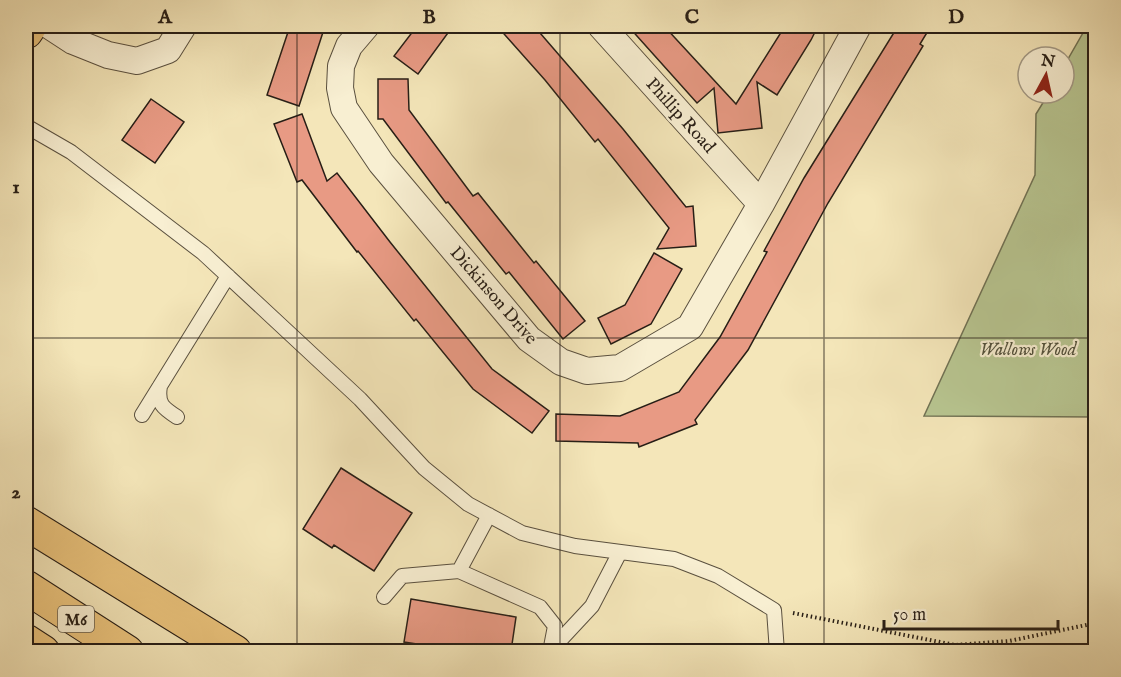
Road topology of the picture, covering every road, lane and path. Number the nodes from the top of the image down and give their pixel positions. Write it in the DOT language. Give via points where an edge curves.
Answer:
graph roads {
  1 [pos="183,26"];
  2 [pos="366,26"];
  3 [pos="601,26"];
  4 [pos="858,26"];
  5 [pos="32,27"];
  6 [pos="26,126"];
  7 [pos="761,204"];
  8 [pos="228,276"];
  9 [pos="160,387"];
  10 [pos="142,415"];
  11 [pos="177,417"];
  12 [pos="489,515"];
  13 [pos="26,523"];
  14 [pos="620,552"];
  15 [pos="459,571"];
  16 [pos="26,587"];
  17 [pos="384,597"];
  18 [pos="774,610"];
  19 [pos="1095,623"];
  20 [pos="26,641"];
  21 [pos="43,651"];
  22 [pos="127,651"];
  23 [pos="235,651"];
  24 [pos="550,651"];
  25 [pos="777,651"];
  1 -- 5 [label="street" via="168,50 137,61 108,55"];
  2 -- 7 [label="street, Dickinson Drive" via="349,46 340,66 339,88 344,108 381,163 529,339 561,362 587,371 620,369 690,327"];
  3 -- 7 [label="street, Phillip Road"];
  4 -- 7 [label="street, Dickinson Drive"];
  6 -- 8 [label="lane" via="71,152 204,253"];
  8 -- 9 [label="lane"];
  8 -- 12 [label="lane" via="360,399 424,468 468,504"];
  9 -- 10 [label="lane"];
  9 -- 11 [label="lane" via="158,397 162,406"];
  12 -- 14 [label="lane" via="522,533"];
  12 -- 15 [label="lane"];
  13 -- 23 [label="highway"];
  14 -- 18 [label="lane" via="674,559 718,576"];
  14 -- 24 [label="lane" via="592,606"];
  15 -- 17 [label="lane" via="402,576"];
  15 -- 24 [label="lane" via="540,607 555,626"];
  16 -- 22 [label="highway, M6"];
  18 -- 19 [label="path" via="955,645 1009,641"];
  18 -- 25 [label="lane"];
  20 -- 21 [label="highway, M6"];
}
